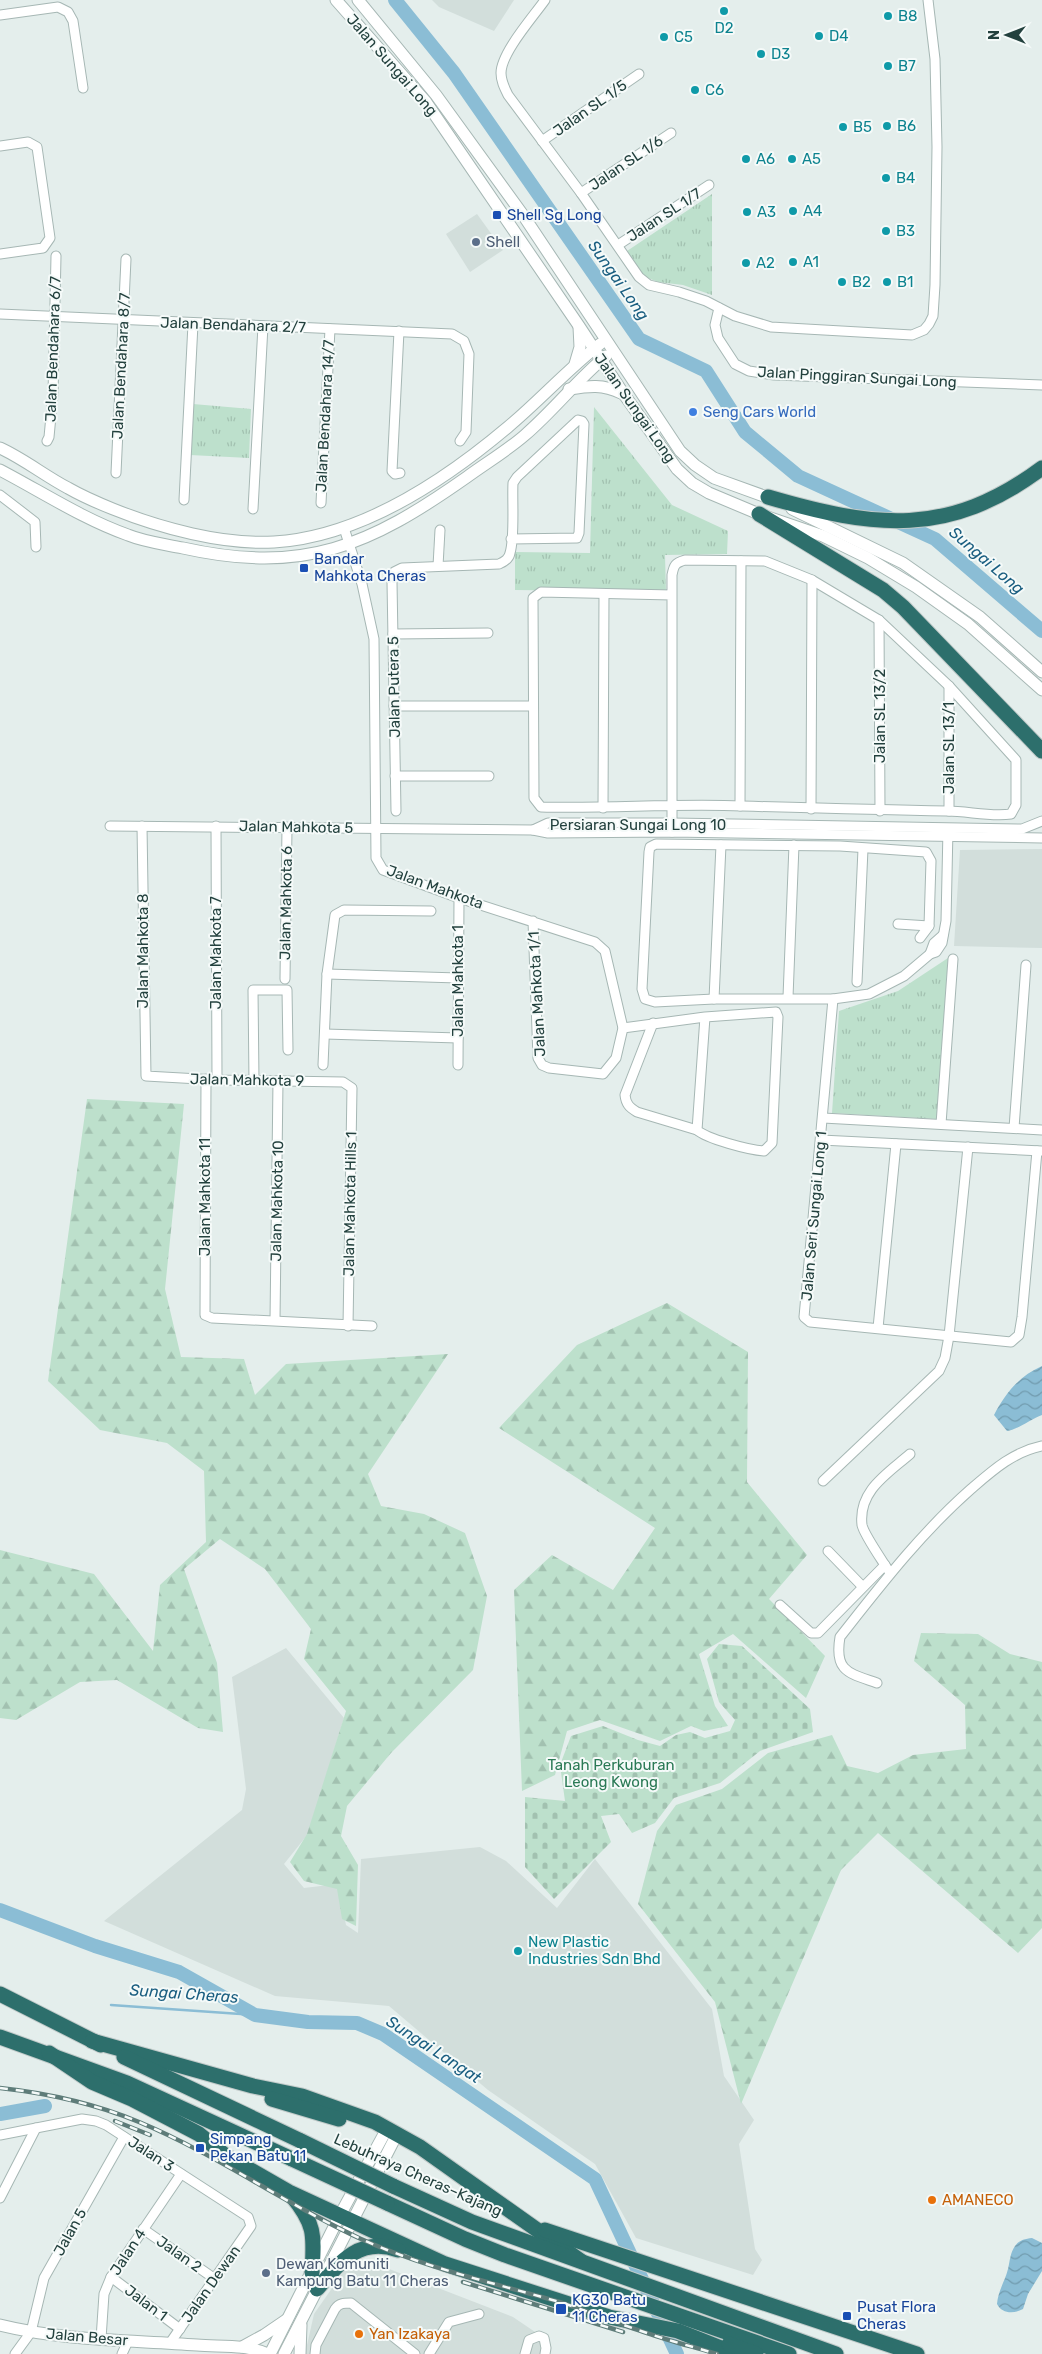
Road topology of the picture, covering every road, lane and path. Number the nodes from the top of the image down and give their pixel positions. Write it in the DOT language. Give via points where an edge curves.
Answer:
graph roads {
  1 [pos="336,0"];
  2 [pos="358,0"];
  3 [pos="544,0"];
  4 [pos="928,0"];
  5 [pos="0,15"];
  6 [pos="639,74"];
  7 [pos="83,88"];
  8 [pos="431,99"];
  9 [pos="671,133"];
  10 [pos="542,141"];
  11 [pos="0,146"];
  12 [pos="710,185"];
  13 [pos="581,193"];
  14 [pos="618,245"];
  15 [pos="0,254"];
  16 [pos="56,256"];
  17 [pos="126,259"];
  18 [pos="720,308"];
  19 [pos="0,314"];
  20 [pos="54,316"];
  21 [pos="124,320"];
  22 [pos="193,324"];
  23 [pos="262,326"];
  24 [pos="579,326"];
  25 [pos="330,329"];
  26 [pos="399,332"];
  27 [pos="606,339"];
  28 [pos="594,349"];
  29 [pos="613,350"];
  30 [pos="601,360"];
  31 [pos="575,364"];
  32 [pos="1042,385"];
  33 [pos="569,389"];
  34 [pos="622,394"];
  35 [pos="47,441"];
  36 [pos="460,441"];
  37 [pos="0,448"];
  38 [pos="1042,468"];
  39 [pos="0,470"];
  40 [pos="116,474"];
  41 [pos="400,474"];
  42 [pos="0,495"];
  43 [pos="768,497"];
  44 [pos="184,500"];
  45 [pos="320,503"];
  46 [pos="253,509"];
  47 [pos="760,514"];
  48 [pos="344,528"];
  49 [pos="440,530"];
  50 [pos="512,539"];
  51 [pos="350,544"];
  52 [pos="36,547"];
  53 [pos="740,561"];
  54 [pos="438,566"];
  55 [pos="812,580"];
  56 [pos="604,594"];
  57 [pos="672,595"];
  58 [pos="879,620"];
  59 [pos="488,633"];
  60 [pos="393,634"];
  61 [pos="1042,672"];
  62 [pos="949,686"];
  63 [pos="1042,690"];
  64 [pos="375,706"];
  65 [pos="394,706"];
  66 [pos="533,706"];
  67 [pos="1029,737"];
  68 [pos="1042,751"];
  69 [pos="1042,756"];
  70 [pos="395,776"];
  71 [pos="489,776"];
  72 [pos="671,805"];
  73 [pos="740,806"];
  74 [pos="603,808"];
  75 [pos="810,809"];
  76 [pos="396,811"];
  77 [pos="880,811"];
  78 [pos="949,811"];
  79 [pos="1042,821"];
  80 [pos="110,826"];
  81 [pos="142,826"];
  82 [pos="216,826"];
  83 [pos="287,827"];
  84 [pos="376,828"];
  85 [pos="672,828"];
  86 [pos="533,830"];
  87 [pos="948,833"];
  88 [pos="1042,838"];
  89 [pos="721,845"];
  90 [pos="794,845"];
  91 [pos="863,849"];
  92 [pos="459,898"];
  93 [pos="431,911"];
  94 [pos="533,921"];
  95 [pos="898,924"];
  96 [pos="929,926"];
  97 [pos="920,938"];
  98 [pos="954,959"];
  99 [pos="1026,965"];
  100 [pos="327,974"];
  101 [pos="458,978"];
  102 [pos="285,979"];
  103 [pos="857,982"];
  104 [pos="788,997"];
  105 [pos="833,998"];
  106 [pos="714,999"];
  107 [pos="705,1017"];
  108 [pos="653,1023"];
  109 [pos="623,1028"];
  110 [pos="325,1034"];
  111 [pos="458,1038"];
  112 [pos="288,1050"];
  113 [pos="323,1065"];
  114 [pos="458,1065"];
  115 [pos="603,1074"];
  116 [pos="146,1076"];
  117 [pos="206,1079"];
  118 [pos="217,1080"];
  119 [pos="254,1081"];
  120 [pos="278,1081"];
  121 [pos="348,1084"];
  122 [pos="823,1118"];
  123 [pos="941,1124"];
  124 [pos="1014,1128"];
  125 [pos="697,1130"];
  126 [pos="1042,1130"];
  127 [pos="821,1140"];
  128 [pos="896,1144"];
  129 [pos="968,1147"];
  130 [pos="1040,1151"];
  131 [pos="275,1320"];
  132 [pos="348,1326"];
  133 [pos="372,1326"];
  134 [pos="878,1328"];
  135 [pos="949,1336"];
  136 [pos="1042,1446"];
  137 [pos="910,1454"];
  138 [pos="823,1481"];
  139 [pos="828,1551"];
  140 [pos="888,1569"];
  141 [pos="862,1586"];
  142 [pos="780,1605"];
  143 [pos="878,1683"];
  144 [pos="0,1994"];
  145 [pos="0,2037"];
  146 [pos="92,2041"];
  147 [pos="49,2053"];
  148 [pos="194,2070"];
  149 [pos="36,2128"];
  150 [pos="0,2135"];
  151 [pos="124,2137"];
  152 [pos="388,2138"];
  153 [pos="434,2158"];
  154 [pos="181,2174"];
  155 [pos="289,2192"];
  156 [pos="0,2198"];
  157 [pos="346,2218"];
  158 [pos="251,2226"];
  159 [pos="536,2227"];
  160 [pos="143,2229"];
  161 [pos="505,2255"];
  162 [pos="581,2261"];
  163 [pos="445,2264"];
  164 [pos="312,2273"];
  165 [pos="111,2277"];
  166 [pos="215,2279"];
  167 [pos="317,2289"];
  168 [pos="609,2309"];
  169 [pos="479,2314"];
  170 [pos="296,2316"];
  171 [pos="0,2325"];
  172 [pos="681,2326"];
  173 [pos="180,2329"];
  174 [pos="31,2332"];
  175 [pos="101,2339"];
  176 [pos="128,2340"];
  177 [pos="300,2341"];
  178 [pos="170,2343"];
  179 [pos="242,2349"];
  180 [pos="207,2350"];
  181 [pos="316,2350"];
  182 [pos="14,2354"];
  183 [pos="122,2354"];
  184 [pos="269,2354"];
  185 [pos="284,2354"];
  186 [pos="300,2354"];
  187 [pos="415,2354"];
  188 [pos="429,2354"];
  189 [pos="525,2354"];
  190 [pos="545,2354"];
  191 [pos="736,2354"];
  192 [pos="756,2354"];
  193 [pos="789,2354"];
  194 [pos="836,2354"];
  195 [pos="917,2354"];
  1 -- 8 [label="street, Jalan Sungai Long"];
  2 -- 8 [label="street, Jalan Sungai Long"];
  3 -- 10 [label="street" via="506,56 501,70 501,81 508,95"];
  4 -- 18 [label="street" via="933,31 937,147 935,285 933,316 929,324 919,333 912,334 771,327"];
  5 -- 7 [label="street" via="58,7 68,12 73,21"];
  6 -- 10 [label="street, Jalan SL 1/5"];
  8 -- 24 [label="street, Jalan Sungai Long"];
  8 -- 27 [label="street, Jalan Sungai Long" via="523,215"];
  9 -- 13 [label="street, Jalan SL 1/6"];
  10 -- 13 [label="street"];
  11 -- 15 [label="street" via="28,142 37,147 50,238 43,248"];
  12 -- 14 [label="street, Jalan SL 1/7"];
  13 -- 14 [label="street"];
  14 -- 18 [label="street" via="639,277 649,285 679,292"];
  16 -- 20 [label="street, Jalan Bendahara 6/7"];
  17 -- 21 [label="street, Jalan Bendahara 8/7"];
  18 -- 32 [label="street, Jalan Pinggiran Sungai Long" via="715,325 718,338 735,364 749,371 784,376"];
  19 -- 20 [label="street, Jalan Bendahara 2/7"];
  20 -- 21 [label="street, Jalan Bendahara 2/7"];
  20 -- 35 [label="street, Jalan Bendahara 6/7" via="53,395"];
  21 -- 22 [label="street, Jalan Bendahara 2/7"];
  21 -- 40 [label="street, Jalan Bendahara 8/7"];
  22 -- 23 [label="street, Jalan Bendahara 2/7"];
  22 -- 44 [label="street"];
  23 -- 25 [label="street, Jalan Bendahara 2/7"];
  23 -- 46 [label="street"];
  24 -- 28 [label="street, Jalan Sungai Long"];
  24 -- 31 [label="street" via="580,347"];
  25 -- 26 [label="street, Jalan Bendahara 2/7"];
  25 -- 45 [label="street, Jalan Bendahara 14/7"];
  26 -- 36 [label="street, Jalan Bendahara 2/7" via="452,334 464,341 469,354 466,423 464,437"];
  26 -- 41 [label="street" via="392,471"];
  27 -- 28 [label="street"];
  27 -- 29 [label="street, Jalan Sungai Long"];
  28 -- 30 [label="street, Jalan Sungai Long"];
  28 -- 31 [label="street"];
  29 -- 30 [label="street"];
  29 -- 43 [label="street, Jalan Sungai Long" via="680,451 714,478"];
  30 -- 33 [label="street"];
  30 -- 34 [label="street, Jalan Sungai Long"];
  31 -- 48 [label="street" via="477,452 430,485"];
  33 -- 34 [label="street" via="608,386"];
  33 -- 51 [label="street" via="525,435 451,488 398,522"];
  34 -- 47 [label="street, Jalan Sungai Long" via="677,469 692,483"];
  37 -- 48 [label="street" via="68,488 112,509 187,532 247,542 274,542 312,537"];
  38 -- 43 [label="highway" via="987,502 935,518 890,521 825,513"];
  39 -- 51 [label="street" via="91,519 152,542 209,554 284,559"];
  42 -- 52 [label="street" via="33,518 37,526"];
  43 -- 61 [label="street, Jalan Sungai Long" via="903,563 980,618"];
  47 -- 63 [label="street, Jalan Sungai Long" via="823,536 916,587 968,624"];
  47 -- 67 [label="highway" via="883,590 904,607"];
  48 -- 51 [label="street, Jalan Mahkota"];
  49 -- 54 [label="street"];
  50 -- 50 [label="street" via="577,538 582,421 578,420 513,483"];
  50 -- 54 [label="street" via="510,554 500,564"];
  51 -- 64 [label="street, Jalan Mahkota" via="374,639"];
  53 -- 55 [label="street" via="765,561"];
  53 -- 57 [label="street" via="677,562 672,575"];
  53 -- 73 [label="street"];
  54 -- 60 [label="street, Jalan Putera 5" via="402,568 394,572"];
  55 -- 58 [label="street"];
  55 -- 75 [label="street"];
  56 -- 57 [label="street"];
  56 -- 66 [label="street" via="540,592 533,598"];
  56 -- 74 [label="street"];
  57 -- 72 [label="street"];
  58 -- 62 [label="street"];
  58 -- 77 [label="street, Jalan SL 13/2"];
  59 -- 60 [label="street"];
  60 -- 65 [label="street, Jalan Putera 5"];
  62 -- 78 [label="street, Jalan SL 13/1"];
  62 -- 78 [label="street" via="1016,760 1016,805 1011,814"];
  64 -- 65 [label="street"];
  64 -- 84 [label="street, Jalan Mahkota"];
  65 -- 66 [label="street"];
  65 -- 70 [label="street, Jalan Putera 5"];
  66 -- 74 [label="street" via="536,803 541,807"];
  67 -- 68 [label="highway"];
  67 -- 69 [label="street"];
  70 -- 71 [label="street"];
  70 -- 76 [label="street, Jalan Putera 5"];
  72 -- 73 [label="street"];
  72 -- 74 [label="street"];
  72 -- 85 [label="street"];
  73 -- 75 [label="street"];
  75 -- 77 [label="street"];
  77 -- 78 [label="street"];
  79 -- 87 [label="street, Persiaran Sungai Long 10" via="1022,829"];
  80 -- 81 [label="street"];
  81 -- 82 [label="street"];
  81 -- 116 [label="street, Jalan Mahkota 8"];
  82 -- 83 [label="street, Jalan Mahkota 5"];
  82 -- 118 [label="street, Jalan Mahkota 7"];
  83 -- 84 [label="street, Jalan Mahkota 5"];
  83 -- 102 [label="street, Jalan Mahkota 6"];
  84 -- 86 [label="street, Jalan Mahkota 5"];
  84 -- 92 [label="street, Jalan Mahkota" via="376,858 383,870"];
  85 -- 86 [label="street, Persiaran Sungai Long 10" via="548,833"];
  85 -- 87 [label="street, Persiaran Sungai Long 10"];
  87 -- 88 [label="street, Persiaran Sungai Long 10"];
  87 -- 105 [label="street" via="946,921 930,954 904,976 869,994"];
  89 -- 90 [label="street"];
  89 -- 106 [label="street"];
  89 -- 106 [label="street" via="656,844 650,847 642,989 645,999 655,1002"];
  90 -- 91 [label="street"];
  90 -- 104 [label="street"];
  91 -- 96 [label="street" via="926,852 931,861"];
  91 -- 103 [label="street"];
  92 -- 94 [label="street, Jalan Mahkota"];
  92 -- 101 [label="street, Jalan Mahkota 1"];
  93 -- 100 [label="street" via="344,910 335,914"];
  94 -- 109 [label="street, Jalan Mahkota" via="594,942 605,951"];
  94 -- 115 [label="street, Jalan Mahkota 1/1" via="538,1058 549,1068"];
  95 -- 96 [label="street"];
  96 -- 97 [label="street"];
  98 -- 123 [label="street"];
  99 -- 124 [label="street"];
  100 -- 101 [label="street"];
  100 -- 110 [label="street"];
  101 -- 111 [label="street, Jalan Mahkota 1"];
  104 -- 105 [label="street"];
  104 -- 106 [label="street"];
  105 -- 122 [label="street, Jalan Seri Sungai Long 1"];
  107 -- 108 [label="street"];
  107 -- 125 [label="street"];
  107 -- 125 [label="street" via="774,1011 778,1014 772,1143 764,1151 752,1150"];
  108 -- 109 [label="street"];
  108 -- 125 [label="street" via="626,1102 637,1112"];
  109 -- 115 [label="street, Jalan Mahkota" via="616,1058"];
  110 -- 111 [label="street"];
  110 -- 113 [label="street"];
  111 -- 114 [label="street, Jalan Mahkota 1"];
  112 -- 119 [label="street" via="287,990 252,990"];
  116 -- 117 [label="street, Jalan Mahkota 9"];
  117 -- 118 [label="street, Jalan Mahkota 9"];
  117 -- 131 [label="street, Jalan Mahkota 11" via="206,1315 212,1318"];
  118 -- 119 [label="street, Jalan Mahkota 9"];
  119 -- 120 [label="street, Jalan Mahkota 9"];
  120 -- 121 [label="street, Jalan Mahkota 9"];
  120 -- 131 [label="street, Jalan Mahkota 10"];
  121 -- 132 [label="street, Jalan Mahkota Hills 1" via="352,1088"];
  122 -- 123 [label="street, Jalan Seri Sungai Long 1"];
  122 -- 127 [label="street, Jalan Seri Sungai Long 1"];
  123 -- 124 [label="street, Jalan Seri Sungai Long 1"];
  124 -- 126 [label="street, Jalan Seri Sungai Long 1"];
  127 -- 128 [label="street"];
  127 -- 134 [label="street, Jalan Seri Sungai Long 1" via="804,1317 810,1322"];
  128 -- 129 [label="street"];
  128 -- 134 [label="street"];
  129 -- 130 [label="street"];
  129 -- 135 [label="street"];
  130 -- 135 [label="street, Jalan Seri Sungai Long 1" via="1019,1335 1012,1342"];
  131 -- 132 [label="street"];
  132 -- 133 [label="street"];
  134 -- 135 [label="street, Jalan Seri Sungai Long 1"];
  135 -- 138 [label="street" via="940,1371"];
  136 -- 140 [label="street" via="1007,1460 991,1472"];
  137 -- 140 [label="street" via="864,1499 862,1527"];
  139 -- 141 [label="street"];
  140 -- 141 [label="street"];
  140 -- 143 [label="street" via="840,1637 837,1654 843,1668"];
  141 -- 142 [label="street" via="818,1633 811,1633"];
  144 -- 146 [label="highway, Lebuhraya Cheras–Kajang"];
  145 -- 147 [label="highway"];
  146 -- 148 [label="highway"];
  146 -- 162 [label="highway, Lebuhraya Cheras–Kajang, bridge" via="472,2222"];
  147 -- 155 [label="highway" via="92,2082 198,2134 226,2156"];
  147 -- 161 [label="highway, bridge" via="127,2082 464,2239"];
  148 -- 152 [label="highway"];
  148 -- 153 [label="highway" via="302,2096 351,2113 405,2137"];
  149 -- 150 [label="street, Jalan 3"];
  149 -- 151 [label="street, Jalan 3" via="89,2119"];
  149 -- 156 [label="street"];
  151 -- 154 [label="street, Jalan 3"];
  151 -- 174 [label="street, Jalan 5" via="44,2278"];
  152 -- 153 [label="highway"];
  152 -- 157 [label="street"];
  153 -- 159 [label="highway"];
  154 -- 158 [label="street, Jalan 3" via="248,2217"];
  154 -- 160 [label="street, Jalan 4"];
  155 -- 157 [label="highway"];
  155 -- 164 [label="highway" via="311,2222"];
  157 -- 163 [label="highway"];
  157 -- 164 [label="street"];
  157 -- 167 [label="street"];
  158 -- 166 [label="street, Jalan Dewan"];
  159 -- 162 [label="highway"];
  159 -- 195 [label="highway"];
  160 -- 165 [label="street, Jalan 4"];
  160 -- 166 [label="street, Jalan 2"];
  161 -- 168 [label="highway"];
  161 -- 172 [label="highway" via="600,2289"];
  162 -- 194 [label="highway, Lebuhraya Cheras–Kajang"];
  163 -- 167 [label="highway" via="387,2246 376,2246 356,2251 338,2264"];
  163 -- 168 [label="highway"];
  164 -- 170 [label="street"];
  165 -- 173 [label="street, Jalan 1"];
  165 -- 175 [label="street, Jalan 4" via="104,2294"];
  166 -- 173 [label="street, Jalan Dewan"];
  167 -- 170 [label="street"];
  168 -- 172 [label="highway"];
  169 -- 188 [label="street" via="449,2322"];
  170 -- 177 [label="street"];
  170 -- 179 [label="street"];
  170 -- 184 [label="street"];
  170 -- 185 [label="street"];
  171 -- 174 [label="street, Jalan Besar"];
  172 -- 191 [label="highway"];
  172 -- 192 [label="highway"];
  172 -- 193 [label="highway"];
  173 -- 178 [label="street, Jalan Dewan"];
  174 -- 175 [label="street, Jalan Besar"];
  174 -- 182 [label="street"];
  175 -- 176 [label="street, Jalan Besar"];
  176 -- 178 [label="street, Jalan Besar"];
  176 -- 183 [label="street"];
  177 -- 181 [label="street"];
  177 -- 186 [label="street"];
  178 -- 180 [label="street, Jalan Besar"];
  179 -- 180 [label="street, Jalan Besar"];
  179 -- 184 [label="street, Jalan Besar"];
  181 -- 187 [label="street" via="338,2305 351,2304"];
  189 -- 190 [label="street" via="529,2340 539,2336 544,2338"];
}
